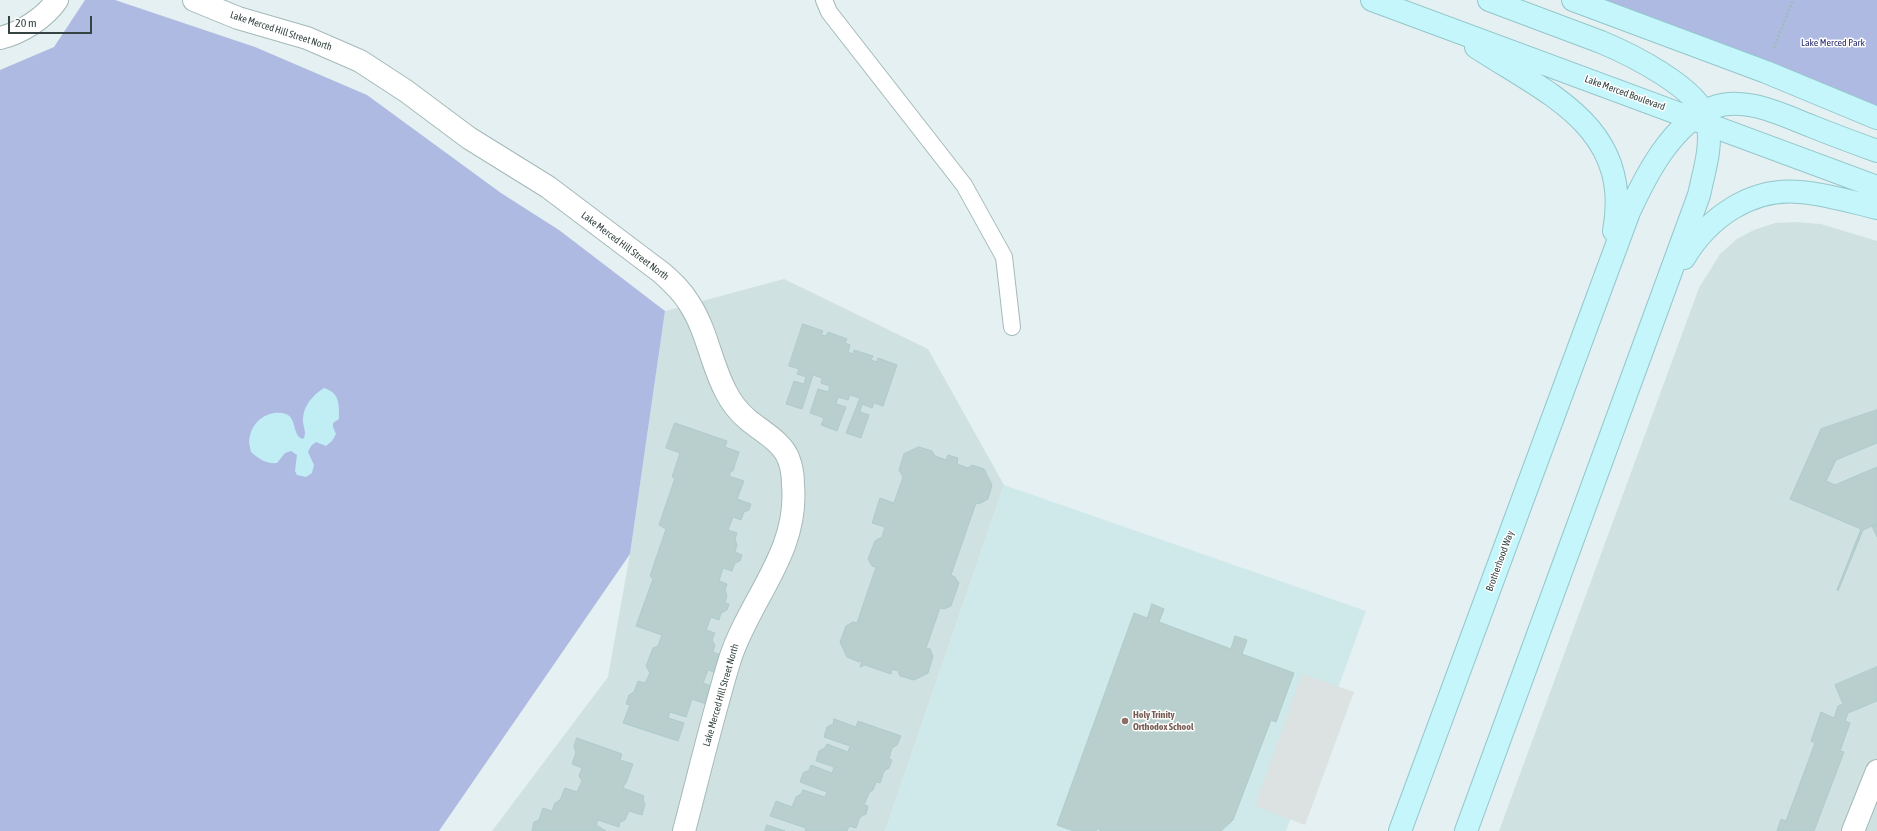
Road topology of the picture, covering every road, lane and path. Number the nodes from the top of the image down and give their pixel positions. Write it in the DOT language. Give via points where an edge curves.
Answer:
graph roads {
  1 [pos="57,0"];
  2 [pos="194,0"];
  3 [pos="824,0"];
  4 [pos="1372,0"];
  5 [pos="1489,0"];
  6 [pos="1573,0"];
  7 [pos="1793,0"];
  8 [pos="1441,25"];
  9 [pos="0,38"];
  10 [pos="1773,49"];
  11 [pos="1701,118"];
  12 [pos="1877,118"];
  13 [pos="1877,151"];
  14 [pos="1877,187"];
  15 [pos="1877,208"];
  16 [pos="1599,290"];
  17 [pos="1658,310"];
  18 [pos="1012,327"];
  19 [pos="1877,771"];
  20 [pos="684,831"];
  21 [pos="1400,831"];
  22 [pos="1466,831"];
  23 [pos="1853,831"];
  1 -- 9 [label="street" via="38,20 22,30"];
  2 -- 20 [label="street, Lake Merced Hill Street North" via="238,18 307,38 366,64 406,90 469,138 548,187 662,273 690,303 731,402 746,418 781,446 789,458 795,503 788,537 730,658"];
  3 -- 18 [label="lane" via="829,12 964,185 1004,257"];
  4 -- 8 [label="main road, Lake Merced Boulevard"];
  5 -- 11 [label="main road" via="1619,49 1677,84 1695,100"];
  6 -- 12 [label="main road" via="1766,72"];
  7 -- 10 [label="path"];
  8 -- 11 [label="main road, Lake Merced Boulevard"];
  8 -- 16 [label="main road" via="1575,113 1601,143 1610,162 1617,204 1610,249"];
  11 -- 13 [label="main road" via="1713,107 1756,107"];
  11 -- 14 [label="main road, Lake Merced Boulevard"];
  11 -- 16 [label="main road" via="1678,132 1654,163 1628,212"];
  11 -- 17 [label="main road" via="1708,150 1699,195"];
  15 -- 17 [label="main road" via="1798,192 1764,195 1736,206 1715,220 1688,252"];
  16 -- 21 [label="main road, Brotherhood Way"];
  17 -- 22 [label="main road"];
  19 -- 23 [label="street"];
}
